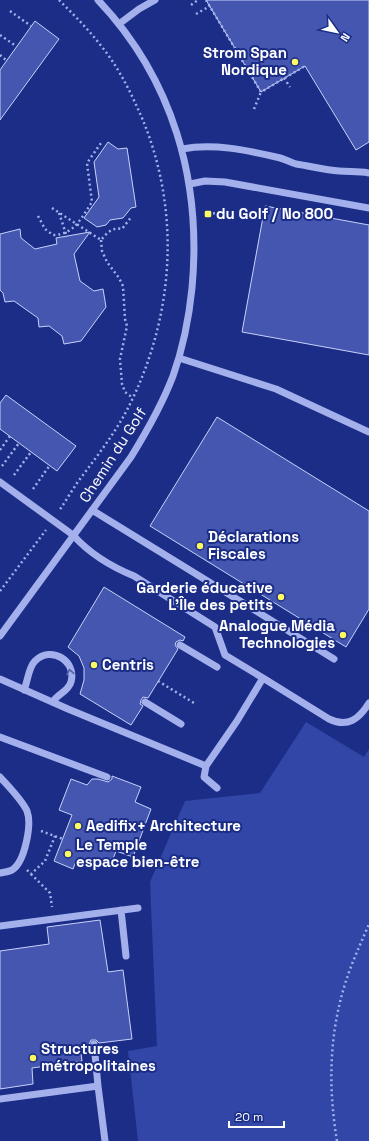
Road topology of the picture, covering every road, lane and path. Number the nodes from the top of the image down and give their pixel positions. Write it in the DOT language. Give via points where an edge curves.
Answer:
graph roads {
  1 [pos="59,0"];
  2 [pos="98,0"];
  3 [pos="155,0"];
  4 [pos="198,0"];
  5 [pos="206,0"];
  6 [pos="191,5"];
  7 [pos="210,6"];
  8 [pos="10,10"];
  9 [pos="196,14"];
  10 [pos="119,24"];
  11 [pos="31,26"];
  12 [pos="0,35"];
  13 [pos="16,46"];
  14 [pos="0,55"];
  15 [pos="6,60"];
  16 [pos="305,66"];
  17 [pos="284,78"];
  18 [pos="290,87"];
  19 [pos="261,92"];
  20 [pos="254,109"];
  21 [pos="101,143"];
  22 [pos="182,149"];
  23 [pos="369,173"];
  24 [pos="190,184"];
  25 [pos="52,208"];
  26 [pos="369,208"];
  27 [pos="59,212"];
  28 [pos="218,213"];
  29 [pos="208,214"];
  30 [pos="38,216"];
  31 [pos="132,216"];
  32 [pos="77,224"];
  33 [pos="66,235"];
  34 [pos="101,240"];
  35 [pos="179,358"];
  36 [pos="133,398"];
  37 [pos="369,432"];
  38 [pos="10,436"];
  39 [pos="19,443"];
  40 [pos="0,450"];
  41 [pos="32,452"];
  42 [pos="50,465"];
  43 [pos="2,466"];
  44 [pos="14,475"];
  45 [pos="0,482"];
  46 [pos="33,489"];
  47 [pos="61,508"];
  48 [pos="92,510"];
  49 [pos="44,533"];
  50 [pos="74,535"];
  51 [pos="0,591"];
  52 [pos="0,636"];
  53 [pos="180,645"];
  54 [pos="334,659"];
  55 [pos="217,667"];
  56 [pos="263,678"];
  57 [pos="0,680"];
  58 [pos="158,681"];
  59 [pos="24,690"];
  60 [pos="53,702"];
  61 [pos="145,702"];
  62 [pos="194,703"];
  63 [pos="369,703"];
  64 [pos="181,724"];
  65 [pos="0,737"];
  66 [pos="206,766"];
  67 [pos="0,776"];
  68 [pos="107,777"];
  69 [pos="217,788"];
  70 [pos="37,830"];
  71 [pos="55,836"];
  72 [pos="63,839"];
  73 [pos="26,870"];
  74 [pos="0,873"];
  75 [pos="31,874"];
  76 [pos="50,893"];
  77 [pos="138,908"];
  78 [pos="121,910"];
  79 [pos="369,924"];
  80 [pos="0,926"];
  81 [pos="126,956"];
  82 [pos="94,1044"];
  83 [pos="98,1086"];
  84 [pos="0,1099"];
  85 [pos="105,1141"];
  86 [pos="337,1141"];
  1 -- 36 [label="path, Chemin du Golf" via="102,47 122,78 145,125 163,186 168,242 164,296 154,343"];
  2 -- 10 [label="street, Chemin du Golf"];
  3 -- 10 [label="street"];
  4 -- 6 [label="path"];
  5 -- 7 [label="path"];
  7 -- 9 [label="path"];
  7 -- 19 [label="path"];
  8 -- 11 [label="path"];
  10 -- 22 [label="street, Chemin du Golf" via="151,74 169,110"];
  12 -- 13 [label="path"];
  14 -- 15 [label="path"];
  16 -- 17 [label="path"];
  17 -- 18 [label="path"];
  17 -- 19 [label="path"];
  19 -- 20 [label="path"];
  21 -- 32 [label="path" via="87,163 92,202"];
  22 -- 23 [label="street" via="216,146 278,157 329,170"];
  22 -- 24 [label="street, Chemin du Golf"];
  24 -- 26 [label="street" via="205,181 225,182"];
  24 -- 35 [label="street, Chemin du Golf" via="194,218 194,266 188,320"];
  25 -- 27 [label="path"];
  27 -- 32 [label="path"];
  27 -- 33 [label="path"];
  28 -- 29 [label="path"];
  30 -- 33 [label="path" via="48,232"];
  31 -- 34 [label="path" via="122,229 107,232"];
  32 -- 33 [label="path"];
  32 -- 34 [label="path"];
  34 -- 36 [label="path" via="107,262 123,286 127,326 120,359 122,384 125,392"];
  35 -- 37 [label="street" via="276,389"];
  35 -- 48 [label="street, Chemin du Golf" via="166,394 150,425 131,457"];
  36 -- 47 [label="path, Chemin du Golf" via="115,431"];
  38 -- 40 [label="path"];
  39 -- 43 [label="path"];
  41 -- 44 [label="path"];
  42 -- 46 [label="path"];
  45 -- 50 [label="street"];
  48 -- 50 [label="street, Chemin du Golf"];
  48 -- 54 [label="street"];
  49 -- 51 [label="path"];
  50 -- 52 [label="street, Chemin du Golf"];
  50 -- 56 [label="street" via="83,546 98,556 215,627 225,655"];
  53 -- 55 [label="street"];
  56 -- 63 [label="street" via="338,723 357,718"];
  56 -- 66 [label="street" via="237,722"];
  57 -- 59 [label="street"];
  58 -- 62 [label="path"];
  59 -- 60 [label="street"];
  60 -- 59 [label="street, one-way" via="72,680 72,670 60,657 49,655 35,661"];
  60 -- 66 [label="street"];
  61 -- 64 [label="street"];
  65 -- 68 [label="street"];
  66 -- 69 [label="street" via="204,777"];
  67 -- 74 [label="street" via="25,808 28,823 20,861 12,869"];
  70 -- 71 [label="path"];
  71 -- 72 [label="path"];
  71 -- 75 [label="path" via="45,861"];
  73 -- 75 [label="path"];
  75 -- 76 [label="path"];
  77 -- 78 [label="street"];
  78 -- 80 [label="street"];
  78 -- 81 [label="street"];
  79 -- 86 [label="path" via="346,980 333,1032 331,1063"];
  82 -- 83 [label="street"];
  83 -- 84 [label="street"];
  83 -- 85 [label="street"];
}
